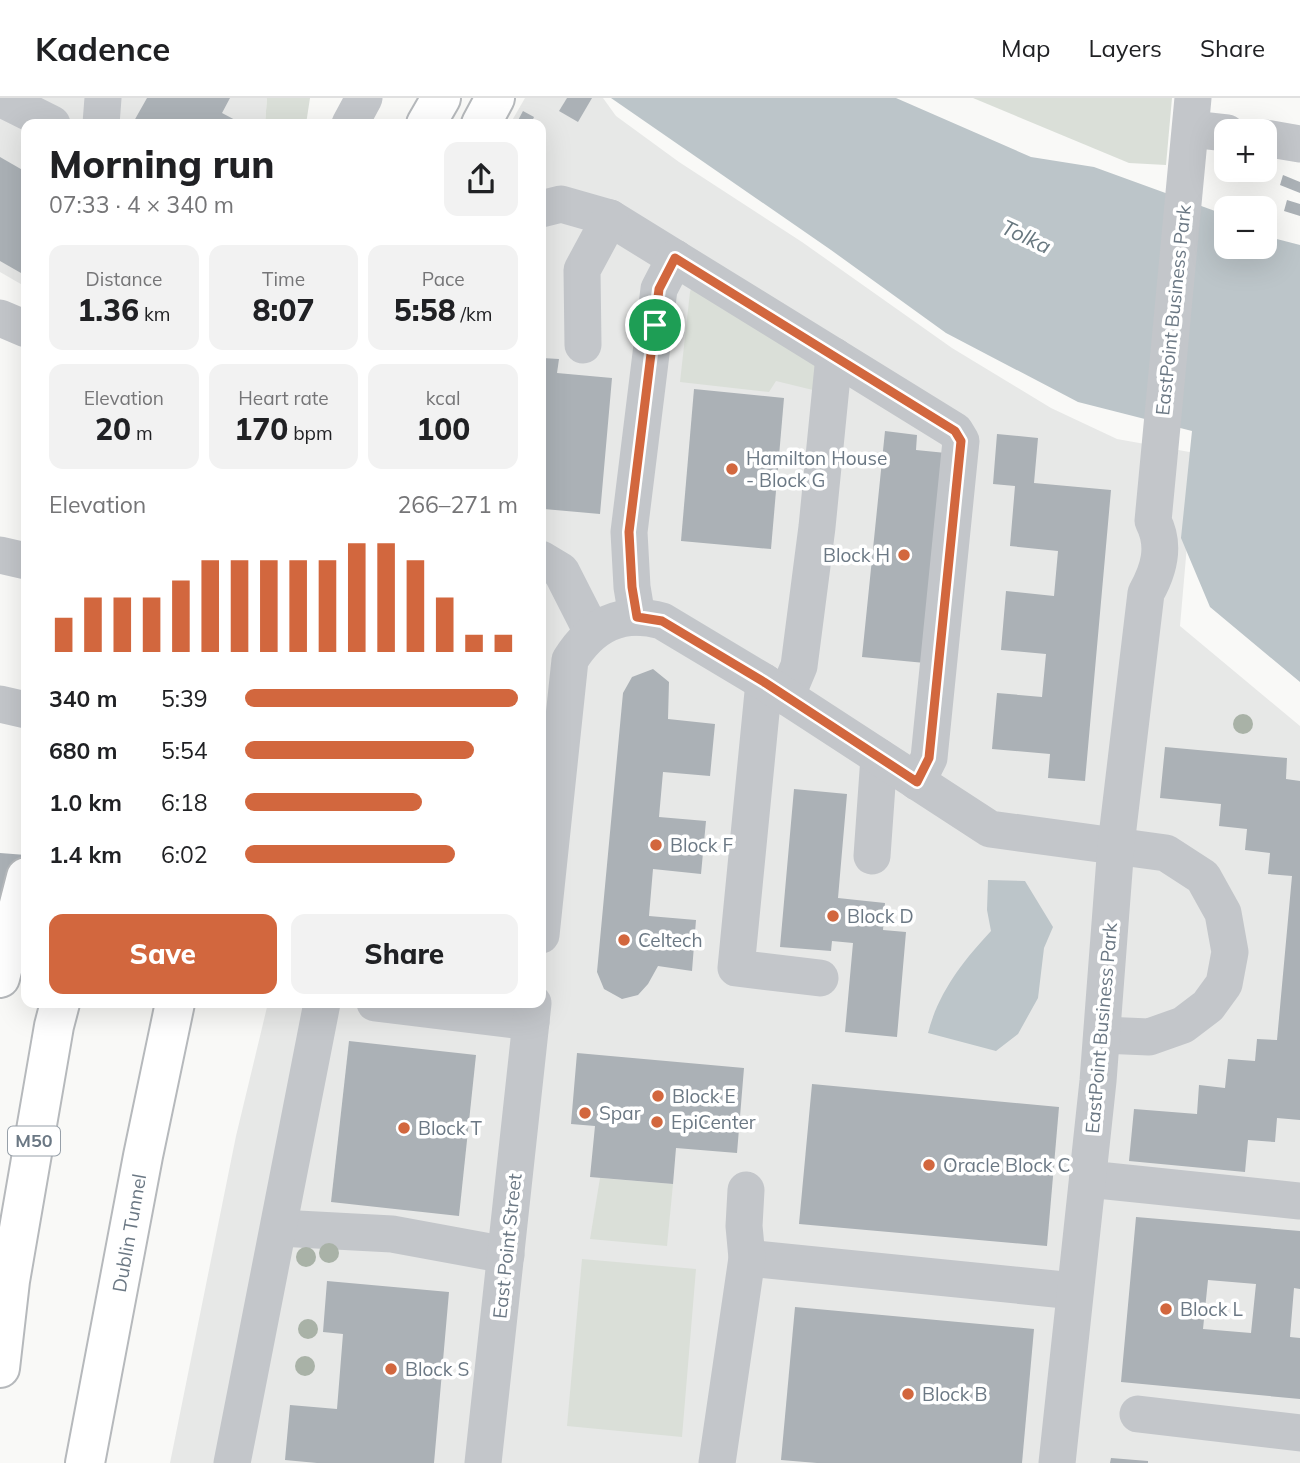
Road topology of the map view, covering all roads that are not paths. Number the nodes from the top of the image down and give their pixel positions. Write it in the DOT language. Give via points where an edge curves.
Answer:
graph roads {
  1 [pos="0,98"];
  2 [pos="103,98"];
  3 [pos="364,98"];
  4 [pos="441,98"];
  5 [pos="495,98"];
  6 [pos="1192,114"];
  7 [pos="42,119"];
  8 [pos="101,119"];
  9 [pos="353,119"];
  10 [pos="429,119"];
  11 [pos="484,119"];
  12 [pos="1214,126"];
  13 [pos="1277,140"];
  14 [pos="1300,144"];
  15 [pos="546,208"];
  16 [pos="610,218"];
  17 [pos="675,258"];
  18 [pos="0,317"];
  19 [pos="21,327"];
  20 [pos="583,345"];
  21 [pos="834,356"];
  22 [pos="0,555"];
  23 [pos="21,560"];
  24 [pos="546,562"];
  25 [pos="637,617"];
  26 [pos="592,632"];
  27 [pos="775,690"];
  28 [pos="0,704"];
  29 [pos="21,709"];
  30 [pos="879,757"];
  31 [pos="549,780"];
  32 [pos="917,782"];
  33 [pos="546,838"];
  34 [pos="1116,845"];
  35 [pos="872,856"];
  36 [pos="21,896"];
  37 [pos="0,978"];
  38 [pos="820,978"];
  39 [pos="59,1008"];
  40 [pos="174,1008"];
  41 [pos="320,1008"];
  42 [pos="427,1008"];
  43 [pos="532,1018"];
  44 [pos="1102,1035"];
  45 [pos="1087,1179"];
  46 [pos="746,1190"];
  47 [pos="1300,1201"];
  48 [pos="136,1202"];
  49 [pos="279,1228"];
  50 [pos="506,1255"];
  51 [pos="747,1258"];
  52 [pos="5,1277"];
  53 [pos="1075,1291"];
  54 [pos="0,1367"];
  55 [pos="1138,1414"];
  56 [pos="1300,1433"];
  57 [pos="85,1463"];
  58 [pos="110,1463"];
  59 [pos="232,1463"];
  60 [pos="483,1463"];
  61 [pos="717,1463"];
  62 [pos="1057,1463"];
  1 -- 7 [label="lane"];
  2 -- 8 [label="lane"];
  3 -- 9 [label="lane"];
  4 -- 10 [label="highway"];
  5 -- 11 [label="highway"];
  6 -- 12 [label="lane"];
  6 -- 34 [label="lane, EastPoint Business Park" via="1153,521 1160,536 1158,565 1146,593"];
  13 -- 14 [label="lane"];
  15 -- 16 [label="lane" via="561,204"];
  16 -- 17 [label="lane"];
  16 -- 20 [label="lane" via="582,270"];
  17 -- 21 [label="lane"];
  17 -- 25 [label="lane" via="659,289 629,532"];
  18 -- 19 [label="lane"];
  21 -- 27 [label="lane" via="799,666"];
  21 -- 32 [label="lane" via="955,431 961,441 929,758"];
  22 -- 23 [label="lane"];
  24 -- 26 [label="lane" via="561,571"];
  25 -- 26 [label="lane"];
  25 -- 27 [label="lane" via="662,621"];
  26 -- 31 [label="lane" via="570,660"];
  27 -- 30 [label="lane"];
  27 -- 38 [label="lane" via="736,968"];
  28 -- 29 [label="lane"];
  30 -- 32 [label="lane"];
  30 -- 35 [label="lane"];
  31 -- 33 [label="lane"];
  32 -- 34 [label="lane" via="990,829"];
  34 -- 44 [label="lane, EastPoint Business Park"];
  34 -- 44 [label="lane" via="1166,853 1203,877 1223,913 1230,952 1224,984 1208,1006 1183,1025 1149,1037"];
  36 -- 37 [label="highway"];
  39 -- 52 [label="highway, M50"];
  40 -- 48 [label="highway, Dublin Tunnel"];
  41 -- 49 [label="lane"];
  42 -- 43 [label="lane"];
  43 -- 50 [label="lane, East Point Street"];
  44 -- 45 [label="lane, EastPoint Business Park"];
  45 -- 47 [label="lane"];
  45 -- 53 [label="lane, EastPoint Business Park"];
  46 -- 51 [label="lane"];
  48 -- 57 [label="highway, Dublin Tunnel"];
  48 -- 58 [label="highway"];
  49 -- 50 [label="lane" via="392,1234"];
  49 -- 59 [label="lane"];
  50 -- 60 [label="lane, East Point Street"];
  51 -- 53 [label="lane"];
  51 -- 61 [label="lane"];
  52 -- 54 [label="highway, M50"];
  53 -- 62 [label="lane, EastPoint Business Park"];
  55 -- 56 [label="lane"];
}
